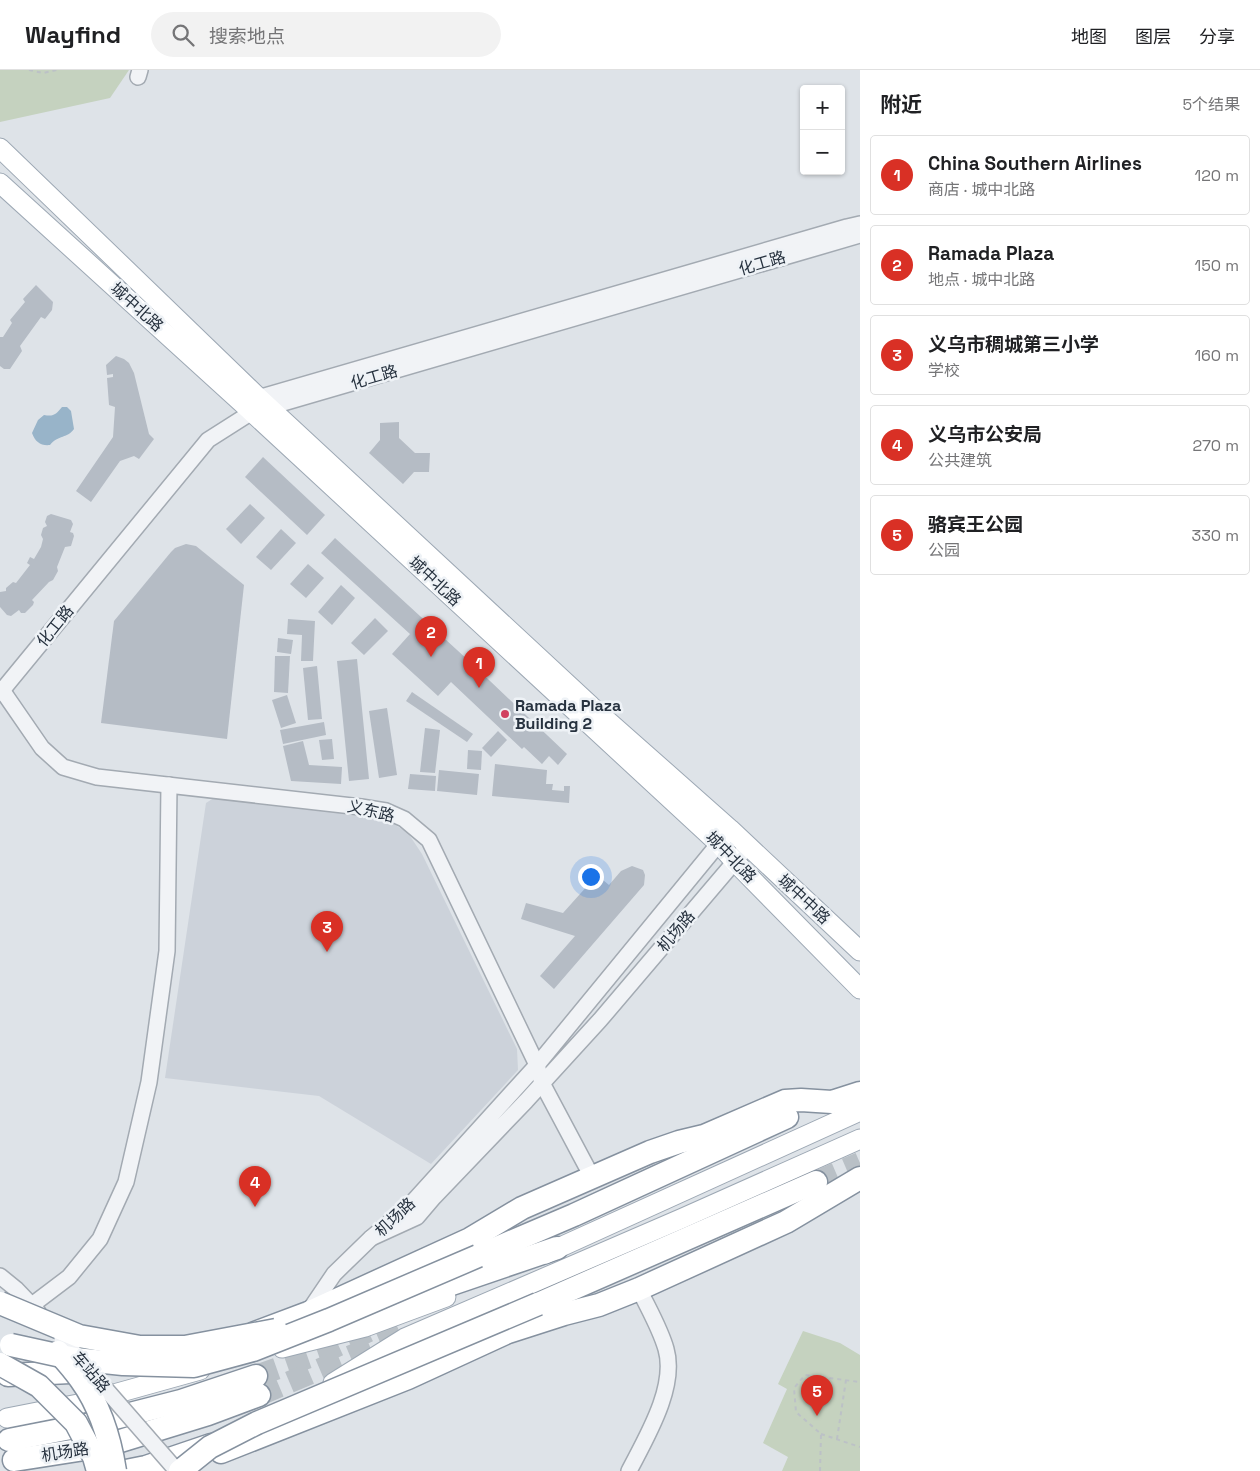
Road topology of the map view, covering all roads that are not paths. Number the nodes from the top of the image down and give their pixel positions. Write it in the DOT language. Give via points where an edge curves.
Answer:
graph roads {
  1 [pos="0,148"];
  2 [pos="0,183"];
  3 [pos="860,224"];
  4 [pos="860,235"];
  5 [pos="256,405"];
  6 [pos="1,692"];
  7 [pos="168,785"];
  8 [pos="725,836"];
  9 [pos="748,846"];
  10 [pos="735,862"];
  11 [pos="860,951"];
  12 [pos="860,988"];
  13 [pos="536,1065"];
  14 [pos="542,1083"];
  15 [pos="860,1093"];
  16 [pos="860,1111"];
  17 [pos="786,1117"];
  18 [pos="704,1136"];
  19 [pos="860,1139"];
  20 [pos="592,1177"];
  21 [pos="860,1178"];
  22 [pos="816,1182"];
  23 [pos="371,1238"];
  24 [pos="557,1248"];
  25 [pos="480,1255"];
  26 [pos="0,1276"];
  27 [pos="639,1289"];
  28 [pos="0,1303"];
  29 [pos="538,1304"];
  30 [pos="32,1305"];
  31 [pos="0,1311"];
  32 [pos="308,1313"];
  33 [pos="329,1320"];
  34 [pos="0,1341"];
  35 [pos="218,1347"];
  36 [pos="0,1364"];
  37 [pos="0,1375"];
  38 [pos="257,1386"];
  39 [pos="7,1418"];
  40 [pos="270,1422"];
  41 [pos="230,1447"];
  42 [pos="12,1450"];
  43 [pos="184,1469"];
  44 [pos="98,1471"];
  45 [pos="115,1471"];
  46 [pos="126,1471"];
  47 [pos="629,1471"];
  1 -- 5 [label="main road, 城中北路"];
  2 -- 5 [label="main road, 城中北路"];
  3 -- 5 [label="street, 化工路"];
  4 -- 5 [label="street, 化工路"];
  5 -- 6 [label="street, 化工路" via="208,440"];
  5 -- 8 [label="main road, 城中北路"];
  6 -- 7 [label="street, 义东路" via="42,748 63,767 97,777"];
  7 -- 13 [label="street, 义东路" via="361,807 386,811 404,819 429,840"];
  7 -- 30 [label="street" via="167,951 149,1082 126,1182 100,1239 69,1277"];
  8 -- 9 [label="main road, 城中北路"];
  8 -- 10 [label="main road, 城中北路"];
  8 -- 13 [label="street, 机场路"];
  9 -- 10 [label="street, 机场路"];
  9 -- 11 [label="main road, 城中中路"];
  10 -- 12 [label="main road, 城中北路"];
  10 -- 14 [label="street, 机场路"];
  13 -- 14 [label="street, 义东路"];
  13 -- 23 [label="street, 机场路" via="410,1205"];
  14 -- 20 [label="street, 义东路"];
  14 -- 23 [label="street, 机场路" via="417,1218"];
  15 -- 18 [label="highway" via="832,1102 785,1101"];
  16 -- 24 [label="main road"];
  17 -- 25 [label="highway" via="574,1216"];
  18 -- 20 [label="highway" via="650,1152"];
  18 -- 25 [label="highway" via="682,1150 554,1207"];
  19 -- 40 [label="main road" via="405,1338"];
  20 -- 32 [label="highway" via="522,1208 470,1239"];
  21 -- 27 [label="highway" via="786,1222"];
  21 -- 29 [label="highway" via="599,1292"];
  22 -- 29 [label="highway"];
  23 -- 32 [label="street" via="334,1274"];
  24 -- 35 [label="highway" via="387,1306 316,1319"];
  24 -- 39 [label="main road" via="472,1288 365,1327 78,1404"];
  25 -- 33 [label="highway, bridge"];
  26 -- 30 [label="street, 车站路"];
  27 -- 41 [label="highway" via="599,1305 508,1332 400,1381"];
  27 -- 47 [label="street" via="666,1349 668,1371 664,1395"];
  28 -- 33 [label="highway, bridge" via="79,1336 140,1347 185,1347"];
  29 -- 43 [label="highway, bridge" via="257,1423 210,1447"];
  30 -- 43 [label="street, 车站路, bridge"];
  31 -- 45 [label="highway, bridge" via="27,1326 58,1352 82,1381 107,1435"];
  32 -- 35 [label="highway"];
  33 -- 34 [label="highway, bridge" via="253,1350 194,1366 75,1359"];
  35 -- 37 [label="highway" via="140,1369"];
  36 -- 44 [label="highway, bridge" via="39,1386 76,1423"];
  38 -- 42 [label="highway, 机场路" via="208,1414 104,1446"];
  40 -- 41 [label="main road"];
  40 -- 46 [label="highway" via="246,1433"];
  41 -- 43 [label="highway"];
}
